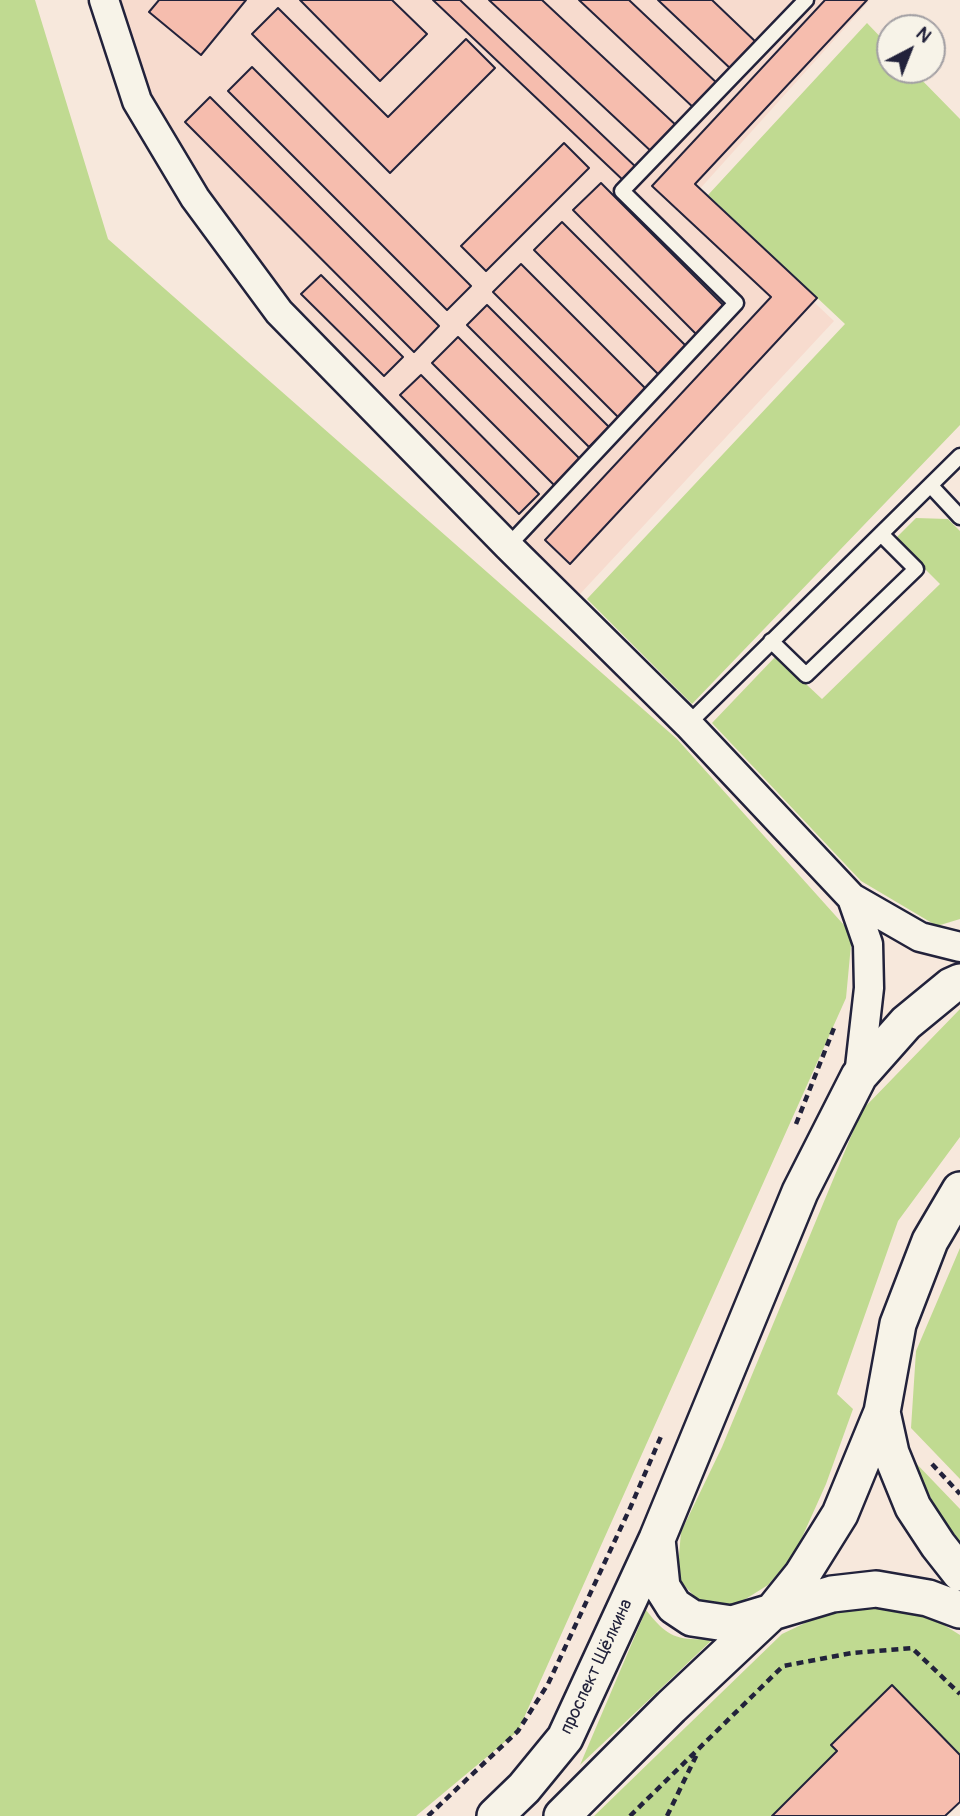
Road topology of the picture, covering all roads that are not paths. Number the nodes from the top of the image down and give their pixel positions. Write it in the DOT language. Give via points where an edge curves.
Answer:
graph roads {
  1 [pos="104,0"];
  2 [pos="806,0"];
  3 [pos="960,456"];
  4 [pos="931,486"];
  5 [pos="960,517"];
  6 [pos="881,534"];
  7 [pos="508,546"];
  8 [pos="771,641"];
  9 [pos="688,724"];
  10 [pos="852,898"];
  11 [pos="960,947"];
  12 [pos="960,982"];
  13 [pos="859,1076"];
  14 [pos="960,1190"];
  15 [pos="882,1412"];
  16 [pos="657,1539"];
  17 [pos="960,1573"];
  18 [pos="960,1610"];
  19 [pos="773,1611"];
  20 [pos="495,1816"];
  21 [pos="562,1816"];
  1 -- 7 [label="street" via="137,102 195,198 279,312"];
  2 -- 7 [label="lane" via="622,191 736,303"];
  3 -- 4 [label="lane"];
  4 -- 5 [label="lane"];
  4 -- 6 [label="lane"];
  6 -- 8 [label="lane"];
  6 -- 8 [label="lane" via="916,569 806,675"];
  7 -- 9 [label="street"];
  8 -- 9 [label="lane"];
  9 -- 10 [label="street"];
  10 -- 11 [label="street" via="920,937"];
  10 -- 13 [label="street" via="868,955"];
  12 -- 13 [label="street, проспект Щёлкина" via="906,1023"];
  13 -- 16 [label="street, проспект Щёлкина" via="800,1192"];
  14 -- 15 [label="street" via="930,1241 898,1325"];
  15 -- 17 [label="street" via="891,1454 913,1507"];
  15 -- 19 [label="street" via="840,1514"];
  16 -- 19 [label="street" via="662,1587 674,1606 692,1618 732,1624"];
  16 -- 20 [label="street, проспект Щёлкина" via="565,1738"];
  18 -- 19 [label="street" via="928,1598 876,1589 832,1594"];
  19 -- 21 [label="street"];
}
